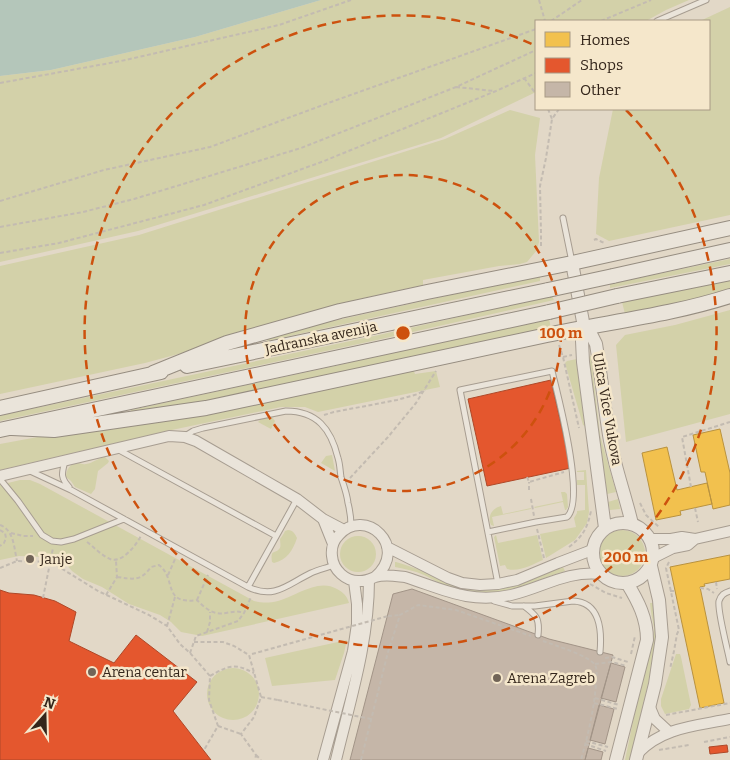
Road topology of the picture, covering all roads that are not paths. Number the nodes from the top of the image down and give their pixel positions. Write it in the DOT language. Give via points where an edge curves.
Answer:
graph roads {
  1 [pos="706,0"];
  2 [pos="660,20"];
  3 [pos="563,218"];
  4 [pos="730,228"];
  5 [pos="730,250"];
  6 [pos="572,263"];
  7 [pos="730,273"];
  8 [pos="730,296"];
  9 [pos="584,327"];
  10 [pos="153,373"];
  11 [pos="0,408"];
  12 [pos="6,429"];
  13 [pos="185,437"];
  14 [pos="116,448"];
  15 [pos="65,460"];
  16 [pos="26,469"];
  17 [pos="0,476"];
  18 [pos="0,480"];
  19 [pos="70,490"];
  20 [pos="297,499"];
  21 [pos="124,519"];
  22 [pos="323,519"];
  23 [pos="632,524"];
  24 [pos="348,528"];
  25 [pos="605,528"];
  26 [pos="730,531"];
  27 [pos="488,532"];
  28 [pos="276,536"];
  29 [pos="650,539"];
  30 [pos="695,539"];
  31 [pos="333,544"];
  32 [pos="387,547"];
  33 [pos="592,550"];
  34 [pos="652,562"];
  35 [pos="334,565"];
  36 [pos="601,574"];
  37 [pos="372,579"];
  38 [pos="354,581"];
  39 [pos="627,583"];
  40 [pos="498,584"];
  41 [pos="248,587"];
  42 [pos="730,591"];
  43 [pos="483,598"];
  44 [pos="523,606"];
  45 [pos="540,637"];
  46 [pos="600,652"];
  47 [pos="730,662"];
  48 [pos="649,705"];
  49 [pos="730,719"];
  50 [pos="669,732"];
  51 [pos="637,757"];
  52 [pos="323,760"];
  53 [pos="336,760"];
  54 [pos="616,760"];
  1 -- 2 [label="lane"];
  3 -- 6 [label="lane"];
  4 -- 6 [label="main road"];
  5 -- 10 [label="main road, Jadranska avenija, bridge"];
  6 -- 9 [label="street, Ulica Vice Vukova"];
  6 -- 10 [label="main road" via="340,311 228,343"];
  7 -- 12 [label="main road, Jadranska avenija, bridge"];
  8 -- 9 [label="main road" via="706,304"];
  9 -- 12 [label="main road" via="206,408 54,430"];
  9 -- 23 [label="street, Ulica Vice Vukova" via="596,344 609,436"];
  9 -- 25 [label="street, Ulica Vice Vukova" via="583,362"];
  10 -- 11 [label="main road, Jadranska avenija"];
  13 -- 14 [label="street" via="169,436"];
  13 -- 20 [label="street"];
  13 -- 24 [label="lane" via="203,428 286,411 305,413 324,424 334,444 349,504"];
  14 -- 15 [label="street"];
  14 -- 28 [label="lane"];
  15 -- 16 [label="street"];
  15 -- 19 [label="lane" via="63,481"];
  16 -- 17 [label="street"];
  16 -- 19 [label="lane"];
  18 -- 21 [label="lane" via="42,535 52,541 74,539"];
  19 -- 21 [label="lane"];
  20 -- 22 [label="street"];
  20 -- 28 [label="lane"];
  21 -- 41 [label="lane"];
  22 -- 24 [label="street"];
  22 -- 31 [label="street"];
  23 -- 25 [label="street" via="622,522"];
  23 -- 29 [label="street"];
  24 -- 31 [label="street"];
  24 -- 32 [label="street" via="370,527 384,539"];
  25 -- 33 [label="street" via="599,533"];
  26 -- 30 [label="street"];
  27 -- 27 [label="lane" via="460,390 552,371 573,470 571,514"];
  27 -- 40 [label="lane"];
  28 -- 41 [label="lane"];
  29 -- 30 [label="street"];
  29 -- 34 [label="street"];
  30 -- 34 [label="street"];
  31 -- 35 [label="street"];
  32 -- 37 [label="street" via="386,564"];
  32 -- 40 [label="street" via="448,578 472,585"];
  33 -- 36 [label="street"];
  33 -- 40 [label="street" via="517,580"];
  34 -- 39 [label="street" via="648,571"];
  34 -- 48 [label="street" via="662,637"];
  35 -- 38 [label="street" via="346,578"];
  35 -- 41 [label="lane" via="274,592 260,592"];
  36 -- 39 [label="street" via="613,582"];
  36 -- 43 [label="street" via="570,576 512,594"];
  37 -- 38 [label="street"];
  37 -- 43 [label="street" via="392,575 405,577 458,595"];
  37 -- 53 [label="street" via="362,654"];
  38 -- 52 [label="street" via="357,624"];
  39 -- 54 [label="street" via="642,610 647,640"];
  42 -- 47 [label="lane" via="722,595 718,606"];
  43 -- 44 [label="lane"];
  44 -- 45 [label="lane" via="537,618"];
  44 -- 46 [label="lane" via="573,601 585,604 599,623"];
  48 -- 50 [label="street" via="655,719"];
  48 -- 51 [label="street"];
  49 -- 50 [label="street"];
  50 -- 51 [label="street" via="651,741"];
}
